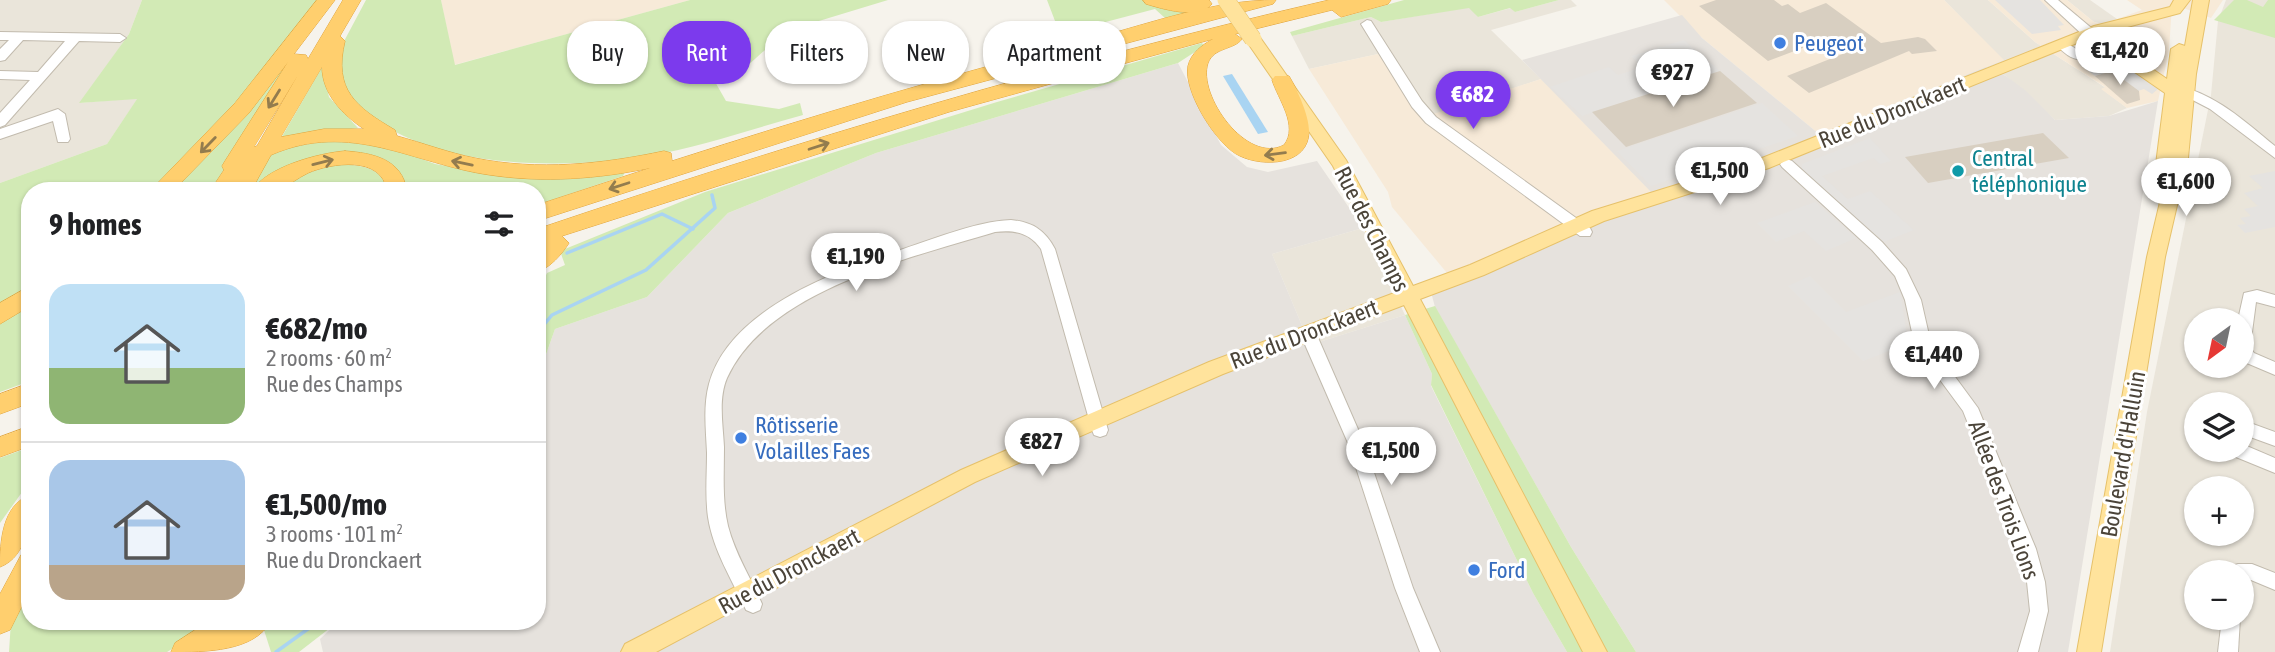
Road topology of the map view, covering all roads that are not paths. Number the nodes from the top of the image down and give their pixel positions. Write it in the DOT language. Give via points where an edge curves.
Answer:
graph roads {
  1 [pos="326,0"];
  2 [pos="1152,0"];
  3 [pos="1220,0"];
  4 [pos="1226,0"];
  5 [pos="1267,0"];
  6 [pos="1353,0"];
  7 [pos="1382,0"];
  8 [pos="2050,0"];
  9 [pos="2057,0"];
  10 [pos="2182,0"];
  11 [pos="2188,0"];
  12 [pos="2201,0"];
  13 [pos="345,4"];
  14 [pos="1367,24"];
  15 [pos="2090,34"];
  16 [pos="0,36"];
  17 [pos="20,36"];
  18 [pos="75,38"];
  19 [pos="120,38"];
  20 [pos="2063,45"];
  21 [pos="2078,55"];
  22 [pos="0,57"];
  23 [pos="1997,71"];
  24 [pos="0,75"];
  25 [pos="41,76"];
  26 [pos="1282,80"];
  27 [pos="2181,94"];
  28 [pos="894,99"];
  29 [pos="0,122"];
  30 [pos="0,134"];
  31 [pos="63,139"];
  32 [pos="265,149"];
  33 [pos="419,151"];
  34 [pos="2274,152"];
  35 [pos="1333,153"];
  36 [pos="1787,164"];
  37 [pos="754,167"];
  38 [pos="169,182"];
  39 [pos="226,182"];
  40 [pos="227,182"];
  41 [pos="245,182"];
  42 [pos="277,182"];
  43 [pos="395,182"];
  44 [pos="546,210"];
  45 [pos="1580,228"];
  46 [pos="548,240"];
  47 [pos="1414,298"];
  48 [pos="21,301"];
  49 [pos="2275,301"];
  50 [pos="0,315"];
  51 [pos="1311,340"];
  52 [pos="2275,369"];
  53 [pos="21,396"];
  54 [pos="0,404"];
  55 [pos="1098,425"];
  56 [pos="21,430"];
  57 [pos="2254,431"];
  58 [pos="2275,439"];
  59 [pos="8,442"];
  60 [pos="2254,457"];
  61 [pos="2275,466"];
  62 [pos="21,506"];
  63 [pos="21,521"];
  64 [pos="0,533"];
  65 [pos="0,555"];
  66 [pos="21,559"];
  67 [pos="2254,573"];
  68 [pos="21,581"];
  69 [pos="2275,582"];
  70 [pos="0,594"];
  71 [pos="750,598"];
  72 [pos="0,621"];
  73 [pos="219,630"];
  74 [pos="245,630"];
  75 [pos="2230,630"];
  76 [pos="185,652"];
  77 [pos="214,652"];
  78 [pos="633,652"];
  79 [pos="661,652"];
  80 [pos="1430,652"];
  81 [pos="1595,652"];
  82 [pos="2028,652"];
  83 [pos="2089,652"];
  84 [pos="2228,652"];
  1 -- 38 [label="highway, one-way" via="247,102"];
  2 -- 3 [label="highway" via="1180,6"];
  4 -- 26 [label="main road, Rue des Champs, bridge"];
  5 -- 28 [label="highway"];
  37 -- 6 [label="highway, one-way" via="1051,75"];
  26 -- 7 [label="highway, one-way" via="1299,138 1288,152 1257,155 1240,148 1220,125 1202,94 1196,67 1203,54 1224,41"];
  8 -- 15 [label="street"];
  9 -- 15 [label="street"];
  10 -- 15 [label="main road, Rue du Dronckaert" via="2175,10"];
  11 -- 27 [label="main road, Boulevard d'Halluin"];
  12 -- 27 [label="main road, Boulevard d'Halluin"];
  13 -- 32 [label="highway"];
  13 -- 33 [label="highway" via="330,64 336,90 366,122"];
  13 -- 39 [label="highway, one-way"];
  14 -- 45 [label="street" via="1431,120"];
  15 -- 20 [label="main road, Rue du Dronckaert"];
  15 -- 27 [label="main road"];
  16 -- 17 [label="street"];
  17 -- 18 [label="street"];
  17 -- 22 [label="street"];
  18 -- 19 [label="street"];
  18 -- 25 [label="street"];
  20 -- 21 [label="street"];
  20 -- 23 [label="main road, Rue du Dronckaert"];
  23 -- 36 [label="main road, Rue du Dronckaert" via="1954,95"];
  23 -- 45 [label="main road, Rue du Dronckaert" via="1763,164 1608,212"];
  24 -- 25 [label="street"];
  25 -- 29 [label="street"];
  26 -- 35 [label="main road, Rue des Champs"];
  27 -- 34 [label="street"];
  27 -- 83 [label="main road, Boulevard d'Halluin" via="2177,170 2156,257"];
  28 -- 33 [label="highway, one-way" via="669,157 607,168 506,169"];
  28 -- 44 [label="highway, one-way"];
  30 -- 31 [label="street" via="58,114"];
  32 -- 33 [label="highway" via="352,135"];
  32 -- 40 [label="highway" via="244,162"];
  32 -- 41 [label="highway"];
  35 -- 47 [label="main road, Rue des Champs"];
  36 -- 45 [label="main road, Rue du Dronckaert"];
  36 -- 82 [label="street, Allée des Trois Lions" via="1901,273 1913,300 1923,346 1970,408 2036,582 2039,611"];
  37 -- 46 [label="highway"];
  42 -- 43 [label="highway, one-way" via="298,169 346,158 386,168"];
  45 -- 47 [label="main road, Rue du Dronckaert"];
  47 -- 51 [label="main road, Rue du Dronckaert"];
  47 -- 55 [label="main road, Rue du Dronckaert" via="1269,346"];
  47 -- 81 [label="main road"];
  48 -- 50 [label="highway"];
  49 -- 52 [label="street" via="2249,297 2242,347 2248,358"];
  51 -- 55 [label="main road, Rue du Dronckaert"];
  51 -- 80 [label="street" via="1356,443"];
  53 -- 54 [label="highway"];
  55 -- 71 [label="main road, Rue du Dronckaert"];
  55 -- 71 [label="street" via="1048,249 1041,237 1026,228 995,227 834,280 800,296 769,315 743,339 724,366 715,393 717,517"];
  56 -- 59 [label="highway"];
  57 -- 58 [label="street"];
  60 -- 61 [label="street"];
  62 -- 64 [label="highway"];
  63 -- 65 [label="highway"];
  66 -- 70 [label="highway"];
  67 -- 69 [label="street"];
  68 -- 72 [label="highway"];
  71 -- 78 [label="main road, Rue du Dronckaert"];
  71 -- 79 [label="main road, Rue du Dronckaert"];
  73 -- 76 [label="highway"];
  74 -- 77 [label="highway"];
  75 -- 84 [label="street"];
}
